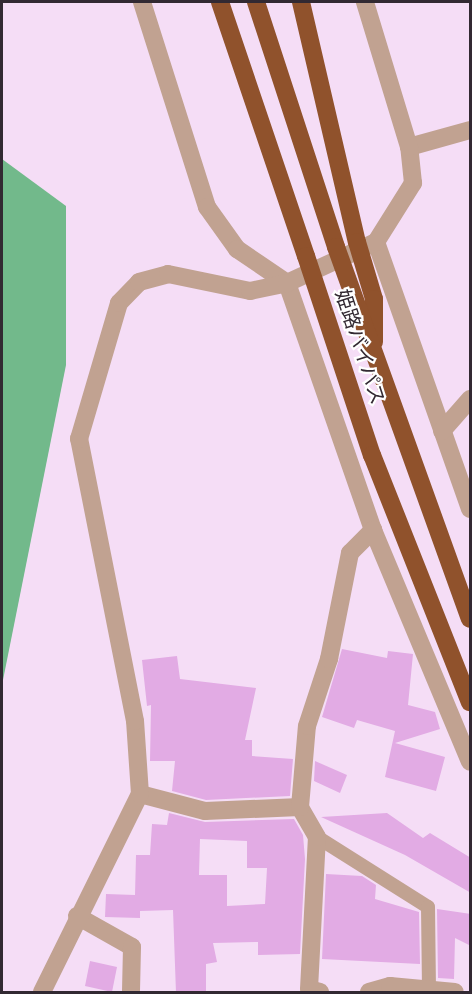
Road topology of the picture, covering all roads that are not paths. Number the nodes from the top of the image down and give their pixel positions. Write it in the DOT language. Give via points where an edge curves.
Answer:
graph roads {
  1 [pos="142,2"];
  2 [pos="220,2"];
  3 [pos="256,2"];
  4 [pos="301,2"];
  5 [pos="365,2"];
  6 [pos="471,130"];
  7 [pos="409,147"];
  8 [pos="376,242"];
  9 [pos="287,283"];
  10 [pos="374,359"];
  11 [pos="471,399"];
  12 [pos="442,431"];
  13 [pos="471,509"];
  14 [pos="373,530"];
  15 [pos="471,619"];
  16 [pos="471,702"];
  17 [pos="471,762"];
  18 [pos="140,794"];
  19 [pos="300,807"];
  20 [pos="317,837"];
  21 [pos="77,916"];
  22 [pos="429,987"];
  23 [pos="319,992"];
  24 [pos="42,993"];
  25 [pos="131,993"];
  26 [pos="369,993"];
  27 [pos="455,993"];
  1 -- 9 [label="street" via="207,207 237,249"];
  2 -- 16 [label="highway, 姫路バイパス, bridge" via="372,455"];
  3 -- 10 [label="highway, 姫路バイパス, bridge"];
  4 -- 10 [label="highway, bridge" via="374,299"];
  5 -- 7 [label="street"];
  6 -- 7 [label="street"];
  7 -- 8 [label="street" via="413,183"];
  8 -- 9 [label="street"];
  8 -- 12 [label="street"];
  9 -- 14 [label="street"];
  9 -- 18 [label="street" via="250,291 168,274 139,282 119,303 87,403 79,439 82,471 135,721"];
  10 -- 15 [label="highway, 姫路バイパス, bridge"];
  11 -- 12 [label="street"];
  12 -- 13 [label="street"];
  14 -- 17 [label="street"];
  14 -- 19 [label="street" via="348,564 329,659 307,726"];
  18 -- 19 [label="street" via="205,811"];
  18 -- 21 [label="street"];
  19 -- 20 [label="street"];
  20 -- 22 [label="lane" via="428,907"];
  20 -- 23 [label="street" via="309,989"];
  21 -- 24 [label="street"];
  21 -- 25 [label="street" via="132,946"];
  22 -- 26 [label="street" via="390,986"];
  22 -- 27 [label="street"];
}
